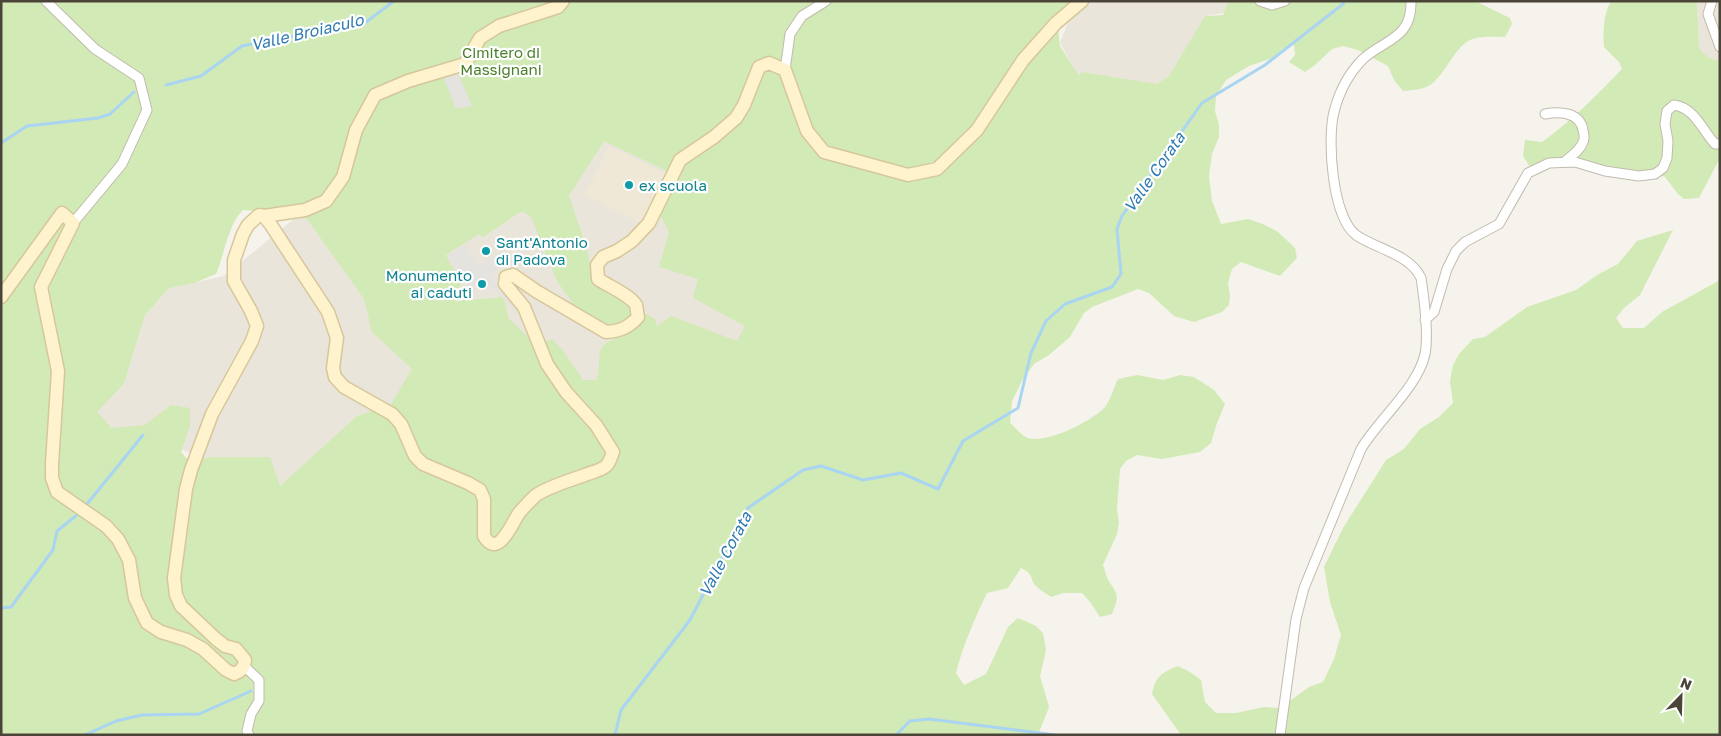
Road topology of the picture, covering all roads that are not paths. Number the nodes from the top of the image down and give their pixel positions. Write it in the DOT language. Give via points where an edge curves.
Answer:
graph roads {
  1 [pos="46,1"];
  2 [pos="563,1"];
  3 [pos="826,1"];
  4 [pos="1082,1"];
  5 [pos="1260,1"];
  6 [pos="1286,1"];
  7 [pos="1411,1"];
  8 [pos="1712,1"];
  9 [pos="1720,46"];
  10 [pos="785,70"];
  11 [pos="1545,114"];
  12 [pos="1720,144"];
  13 [pos="1564,162"];
  14 [pos="264,216"];
  15 [pos="73,223"];
  16 [pos="1,297"];
  17 [pos="1425,320"];
  18 [pos="242,669"];
  19 [pos="249,735"];
  20 [pos="1280,735"];
  1 -- 15 [label="street" via="95,49 138,78 147,110 122,164"];
  2 -- 14 [label="street" via="558,7 492,30 480,38 465,64 408,80 376,95 356,130 342,177 326,200 305,210"];
  3 -- 10 [label="street" via="802,16 790,34"];
  4 -- 10 [label="street" via="1023,60 976,130 937,169 908,175 824,152 807,131"];
  5 -- 6 [label="street" via="1272,5"];
  7 -- 17 [label="street" via="1409,18 1402,31 1371,52 1346,82 1334,113 1330,140 1339,208 1345,223 1362,239 1408,262 1417,270 1422,284"];
  8 -- 9 [label="street" via="1708,14"];
  10 -- 14 [label="street" via="769,63 759,67 736,118 680,160 649,223 632,241 603,257 597,265 598,279 636,305 638,317 631,325 618,332 606,332 513,275 506,277 505,284 524,307 547,364 566,392 596,425 613,452 608,465 598,471 536,496 498,543 492,544 484,536 484,499 480,490 423,464 415,456 401,424 392,414 344,387 335,377 337,338 328,312"];
  11 -- 13 [label="street" via="1567,113 1583,128 1584,141"];
  12 -- 13 [label="street" via="1714,144 1703,126 1684,106 1674,105 1667,110 1665,124 1667,158 1663,168 1655,174 1639,176"];
  13 -- 17 [label="street" via="1550,163 1528,173 1499,224 1465,242 1456,251 1447,268 1434,312"];
  14 -- 18 [label="street" via="259,215 248,225 234,260 234,281 257,326 212,414 191,470 174,578 180,606 216,639 240,654 245,660"];
  15 -- 16 [label="street" via="62,213 57,218"];
  15 -- 18 [label="street" via="41,287 58,371 52,464 57,492 106,526 118,539 129,560 135,598 147,622 161,632 188,640 234,674"];
  17 -- 20 [label="street" via="1425,355 1419,369 1361,449 1304,588 1296,619"];
  18 -- 19 [label="street" via="259,680 259,702 252,714"];
}
